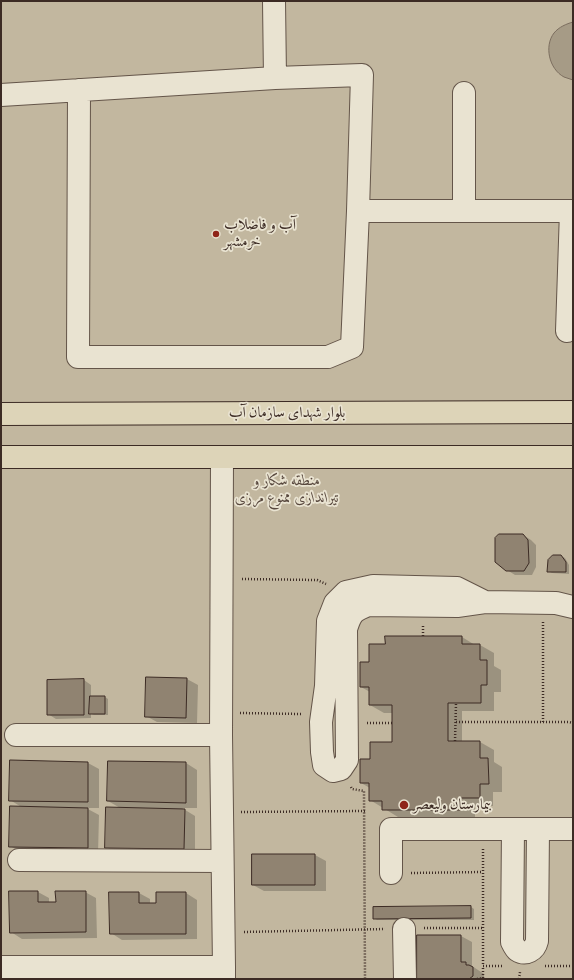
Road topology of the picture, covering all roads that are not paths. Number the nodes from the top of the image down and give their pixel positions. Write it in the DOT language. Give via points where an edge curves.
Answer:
graph roads {
  1 [pos="274,1"];
  2 [pos="275,78"];
  3 [pos="79,90"];
  4 [pos="464,93"];
  5 [pos="1,95"];
  6 [pos="358,211"];
  7 [pos="464,211"];
  8 [pos="572,211"];
  9 [pos="568,331"];
  10 [pos="573,412"];
  11 [pos="1,414"];
  12 [pos="1,457"];
  13 [pos="222,457"];
  14 [pos="573,457"];
  15 [pos="351,601"];
  16 [pos="573,607"];
  17 [pos="16,735"];
  18 [pos="221,735"];
  19 [pos="513,829"];
  20 [pos="538,829"];
  21 [pos="573,830"];
  22 [pos="19,860"];
  23 [pos="222,861"];
  24 [pos="391,873"];
  25 [pos="404,929"];
  26 [pos="1,967"];
  27 [pos="224,973"];
  28 [pos="405,979"];
  1 -- 2 [label="street"];
  2 -- 3 [label="street"];
  2 -- 6 [label="street" via="362,75"];
  3 -- 5 [label="street"];
  3 -- 6 [label="street" via="78,357 328,357 352,347"];
  4 -- 7 [label="street"];
  6 -- 7 [label="street"];
  7 -- 8 [label="street"];
  8 -- 9 [label="street"];
  10 -- 11 [label="main road, بلوار شهدای سازمان آب"];
  12 -- 13 [label="main road"];
  13 -- 14 [label="main road"];
  13 -- 18 [label="street"];
  15 -- 15 [label="street" via="335,603 328,621 326,686 321,722 324,766 333,772 342,769 347,760 346,629"];
  15 -- 16 [label="street" via="373,586 457,588 485,602 556,603"];
  17 -- 18 [label="street"];
  18 -- 23 [label="street"];
  19 -- 20 [label="street"];
  19 -- 20 [label="street" via="512,942 516,949 523,952 531,951 537,941"];
  19 -- 24 [label="street" via="391,829"];
  20 -- 21 [label="street"];
  22 -- 23 [label="street"];
  23 -- 27 [label="street"];
  25 -- 28 [label="street"];
  26 -- 27 [label="street"];
}
